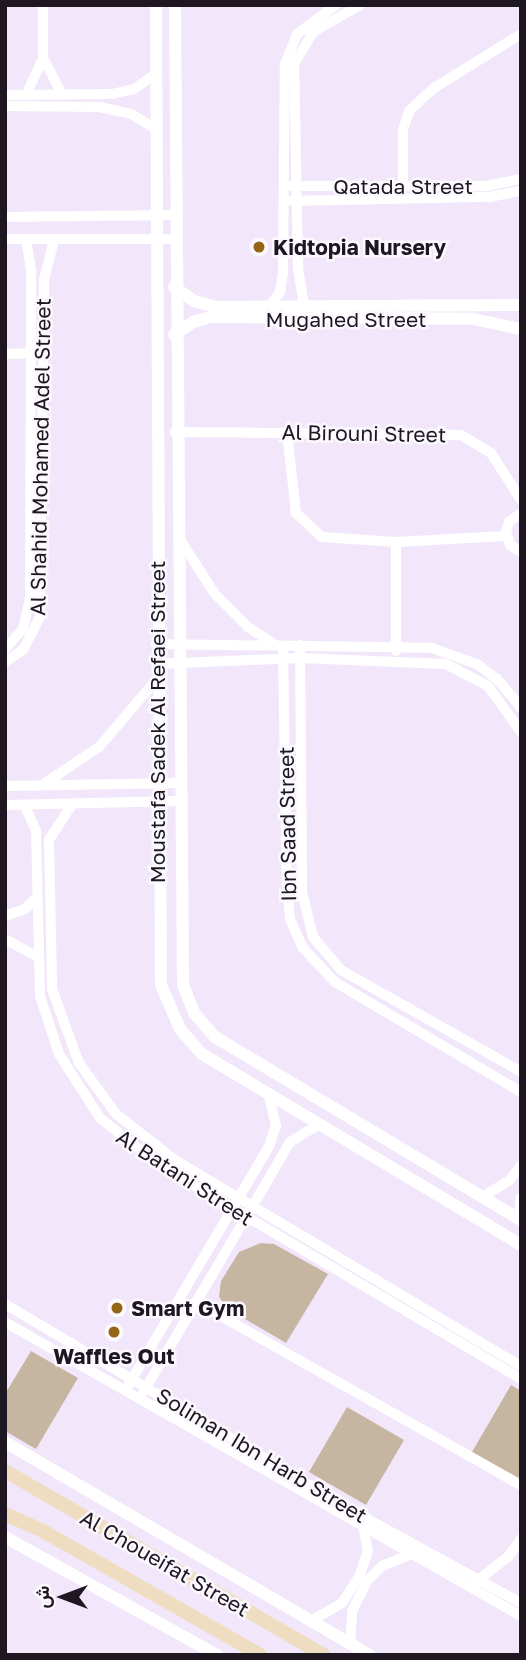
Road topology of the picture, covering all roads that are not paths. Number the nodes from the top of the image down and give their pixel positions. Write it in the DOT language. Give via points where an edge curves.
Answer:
graph roads {
  1 [pos="43,5"];
  2 [pos="156,5"];
  3 [pos="175,5"];
  4 [pos="336,5"];
  5 [pos="360,5"];
  6 [pos="521,34"];
  7 [pos="43,58"];
  8 [pos="154,75"];
  9 [pos="5,94"];
  10 [pos="62,94"];
  11 [pos="26,95"];
  12 [pos="5,106"];
  13 [pos="155,128"];
  14 [pos="521,179"];
  15 [pos="290,186"];
  16 [pos="403,186"];
  17 [pos="521,191"];
  18 [pos="291,201"];
  19 [pos="173,215"];
  20 [pos="155,216"];
  21 [pos="5,217"];
  22 [pos="5,239"];
  23 [pos="26,239"];
  24 [pos="174,239"];
  25 [pos="54,240"];
  26 [pos="155,240"];
  27 [pos="174,287"];
  28 [pos="521,305"];
  29 [pos="270,307"];
  30 [pos="311,311"];
  31 [pos="521,329"];
  32 [pos="174,335"];
  33 [pos="37,353"];
  34 [pos="5,354"];
  35 [pos="175,432"];
  36 [pos="288,432"];
  37 [pos="521,500"];
  38 [pos="30,502"];
  39 [pos="43,502"];
  40 [pos="521,513"];
  41 [pos="176,534"];
  42 [pos="506,536"];
  43 [pos="396,542"];
  44 [pos="521,552"];
  45 [pos="177,644"];
  46 [pos="156,645"];
  47 [pos="280,645"];
  48 [pos="300,645"];
  49 [pos="396,645"];
  50 [pos="5,649"];
  51 [pos="300,658"];
  52 [pos="284,659"];
  53 [pos="396,660"];
  54 [pos="5,662"];
  55 [pos="156,664"];
  56 [pos="178,664"];
  57 [pos="157,679"];
  58 [pos="521,708"];
  59 [pos="521,732"];
  60 [pos="179,783"];
  61 [pos="157,784"];
  62 [pos="43,785"];
  63 [pos="5,786"];
  64 [pos="179,801"];
  65 [pos="157,802"];
  66 [pos="5,805"];
  67 [pos="25,806"];
  68 [pos="71,806"];
  69 [pos="287,836"];
  70 [pos="300,836"];
  71 [pos="37,897"];
  72 [pos="5,916"];
  73 [pos="5,939"];
  74 [pos="36,956"];
  75 [pos="521,1073"];
  76 [pos="521,1091"];
  77 [pos="268,1095"];
  78 [pos="318,1125"];
  79 [pos="521,1165"];
  80 [pos="482,1197"];
  81 [pos="238,1198"];
  82 [pos="521,1198"];
  83 [pos="252,1206"];
  84 [pos="231,1210"];
  85 [pos="246,1217"];
  86 [pos="520,1220"];
  87 [pos="521,1245"];
  88 [pos="196,1302"];
  89 [pos="5,1304"];
  90 [pos="5,1322"];
  91 [pos="499,1357"];
  92 [pos="521,1366"];
  93 [pos="133,1378"];
  94 [pos="521,1379"];
  95 [pos="127,1388"];
  96 [pos="144,1391"];
  97 [pos="5,1442"];
  98 [pos="5,1471"];
  99 [pos="517,1484"];
  100 [pos="305,1487"];
  101 [pos="521,1494"];
  102 [pos="5,1514"];
  103 [pos="363,1526"];
  104 [pos="5,1537"];
  105 [pos="521,1539"];
  106 [pos="411,1554"];
  107 [pos="475,1584"];
  108 [pos="521,1603"];
  109 [pos="520,1615"];
  110 [pos="311,1621"];
  111 [pos="351,1643"];
  112 [pos="217,1655"];
  113 [pos="260,1655"];
  114 [pos="324,1655"];
  115 [pos="370,1655"];
  1 -- 7 [label="street"];
  2 -- 8 [label="street, Moustafa Sadek Al Refaei Street"];
  3 -- 19 [label="street, Moustafa Sadek Al Refaei Street"];
  4 -- 15 [label="street" via="307,24 288,51 282,121"];
  5 -- 15 [label="street" via="313,32 297,57 292,82"];
  6 -- 16 [label="street" via="423,96 409,111 403,130"];
  7 -- 10 [label="street"];
  7 -- 11 [label="street"];
  8 -- 10 [label="street" via="123,92"];
  8 -- 13 [label="street, Moustafa Sadek Al Refaei Street"];
  9 -- 11 [label="street"];
  10 -- 11 [label="street"];
  12 -- 13 [label="street" via="99,107 131,114"];
  13 -- 20 [label="street, Moustafa Sadek Al Refaei Street"];
  14 -- 16 [label="street, Qatada Street" via="496,185"];
  15 -- 16 [label="street, Qatada Street"];
  15 -- 18 [label="street"];
  17 -- 18 [label="street, Qatada Street" via="489,197"];
  18 -- 29 [label="street" via="282,284"];
  18 -- 30 [label="street"];
  19 -- 20 [label="street"];
  19 -- 24 [label="street, Moustafa Sadek Al Refaei Street"];
  20 -- 21 [label="street"];
  20 -- 26 [label="street, Moustafa Sadek Al Refaei Street"];
  22 -- 23 [label="street"];
  23 -- 25 [label="street"];
  23 -- 33 [label="street, Al Shahid Mohamed Adel Street"];
  24 -- 26 [label="street"];
  24 -- 27 [label="street, Moustafa Sadek Al Refaei Street"];
  25 -- 26 [label="street"];
  25 -- 33 [label="street, Al Shahid Mohamed Adel Street" via="44,280"];
  26 -- 46 [label="street, Moustafa Sadek Al Refaei Street"];
  27 -- 29 [label="street, Mugahed Street" via="210,306"];
  27 -- 32 [label="street, Moustafa Sadek Al Refaei Street"];
  28 -- 30 [label="street, Mugahed Street"];
  29 -- 30 [label="street, Mugahed Street"];
  30 -- 31 [label="street, Mugahed Street" via="473,319"];
  30 -- 32 [label="street, Mugahed Street" via="211,317"];
  32 -- 35 [label="street, Moustafa Sadek Al Refaei Street"];
  33 -- 34 [label="street"];
  33 -- 38 [label="street, Al Shahid Mohamed Adel Street"];
  33 -- 39 [label="street, Al Shahid Mohamed Adel Street"];
  35 -- 36 [label="street, Al Birouni Street"];
  35 -- 41 [label="street, Moustafa Sadek Al Refaei Street"];
  36 -- 37 [label="street, Al Birouni Street" via="461,435 491,453"];
  36 -- 43 [label="street" via="292,499 303,523 334,541"];
  38 -- 39 [label="street"];
  38 -- 50 [label="street, Al Shahid Mohamed Adel Street" via="29,607 23,629"];
  39 -- 54 [label="street, Al Shahid Mohamed Adel Street" via="40,616 23,650"];
  40 -- 42 [label="street" via="509,522"];
  41 -- 45 [label="street, Moustafa Sadek Al Refaei Street"];
  41 -- 47 [label="street" via="215,594 248,627"];
  42 -- 43 [label="street"];
  42 -- 44 [label="street"];
  43 -- 49 [label="street"];
  45 -- 46 [label="street"];
  45 -- 47 [label="street"];
  45 -- 56 [label="street, Moustafa Sadek Al Refaei Street"];
  46 -- 55 [label="street, Moustafa Sadek Al Refaei Street"];
  47 -- 48 [label="street"];
  47 -- 52 [label="street, Ibn Saad Street"];
  48 -- 49 [label="street"];
  48 -- 51 [label="street, Ibn Saad Street"];
  49 -- 53 [label="street"];
  49 -- 58 [label="street" via="463,657 497,679"];
  51 -- 52 [label="street"];
  51 -- 53 [label="street"];
  51 -- 70 [label="street, Ibn Saad Street"];
  52 -- 56 [label="street"];
  52 -- 69 [label="street, Ibn Saad Street"];
  53 -- 59 [label="street" via="446,664 472,674 497,695"];
  55 -- 56 [label="street"];
  55 -- 57 [label="street, Moustafa Sadek Al Refaei Street"];
  56 -- 60 [label="street, Moustafa Sadek Al Refaei Street"];
  57 -- 61 [label="street, Moustafa Sadek Al Refaei Street"];
  57 -- 62 [label="street" via="99,747"];
  60 -- 61 [label="street"];
  60 -- 64 [label="street, Moustafa Sadek Al Refaei Street"];
  61 -- 62 [label="street"];
  61 -- 65 [label="street, Moustafa Sadek Al Refaei Street"];
  62 -- 63 [label="street"];
  64 -- 65 [label="street"];
  64 -- 80 [label="street, Moustafa Sadek Al Refaei Street" via="181,974 195,1014 232,1049"];
  65 -- 68 [label="street"];
  65 -- 77 [label="street, Moustafa Sadek Al Refaei Street" via="158,966 166,1003 180,1030 202,1054"];
  66 -- 67 [label="street"];
  67 -- 68 [label="street"];
  67 -- 71 [label="street, Al Batani Street" via="36,831"];
  68 -- 81 [label="street, Al Batani Street" via="53,828 48,852 51,981 69,1042 116,1114 175,1160"];
  69 -- 70 [label="street"];
  69 -- 76 [label="street, Ibn Saad Street" via="290,919 315,964 346,989"];
  70 -- 75 [label="street, Ibn Saad Street" via="305,915 329,960 364,985"];
  71 -- 72 [label="street" via="25,909"];
  71 -- 74 [label="street, Al Batani Street"];
  73 -- 74 [label="street"];
  74 -- 84 [label="street, Al Batani Street" via="40,996 52,1038 88,1104 132,1147"];
  77 -- 78 [label="street, Moustafa Sadek Al Refaei Street"];
  77 -- 81 [label="street" via="274,1105 274,1136"];
  78 -- 83 [label="street" via="290,1142"];
  78 -- 87 [label="street, Moustafa Sadek Al Refaei Street"];
  79 -- 80 [label="street" via="509,1181"];
  80 -- 86 [label="street, Moustafa Sadek Al Refaei Street"];
  81 -- 83 [label="street, Al Batani Street"];
  81 -- 84 [label="street"];
  82 -- 86 [label="street"];
  83 -- 85 [label="street"];
  83 -- 91 [label="street, Al Batani Street"];
  84 -- 85 [label="street, Al Batani Street"];
  84 -- 93 [label="street"];
  85 -- 88 [label="street"];
  85 -- 91 [label="street, Al Batani Street"];
  88 -- 96 [label="street"];
  88 -- 99 [label="street"];
  89 -- 93 [label="street, Soliman Ibn Harb Street"];
  90 -- 95 [label="street, Soliman Ibn Harb Street"];
  91 -- 92 [label="street, Al Batani Street"];
  91 -- 94 [label="street, Al Batani Street"];
  93 -- 95 [label="street"];
  93 -- 96 [label="street, Soliman Ibn Harb Street"];
  95 -- 96 [label="street, Soliman Ibn Harb Street"];
  96 -- 100 [label="street, Soliman Ibn Harb Street"];
  97 -- 110 [label="street"];
  98 -- 114 [label="main road, Al Choueifat Street"];
  99 -- 101 [label="street"];
  100 -- 103 [label="street, Soliman Ibn Harb Street"];
  100 -- 107 [label="street, Soliman Ibn Harb Street"];
  102 -- 113 [label="main road, Al Choueifat Street" via="43,1531"];
  103 -- 106 [label="street, Soliman Ibn Harb Street"];
  103 -- 110 [label="street" via="368,1551 360,1575 342,1603"];
  104 -- 112 [label="street"];
  105 -- 107 [label="street" via="509,1556"];
  106 -- 107 [label="street, Soliman Ibn Harb Street"];
  106 -- 111 [label="street" via="382,1566 368,1580 352,1611"];
  107 -- 108 [label="street, Soliman Ibn Harb Street"];
  107 -- 109 [label="street, Soliman Ibn Harb Street"];
  110 -- 111 [label="street"];
  111 -- 115 [label="street"];
}
